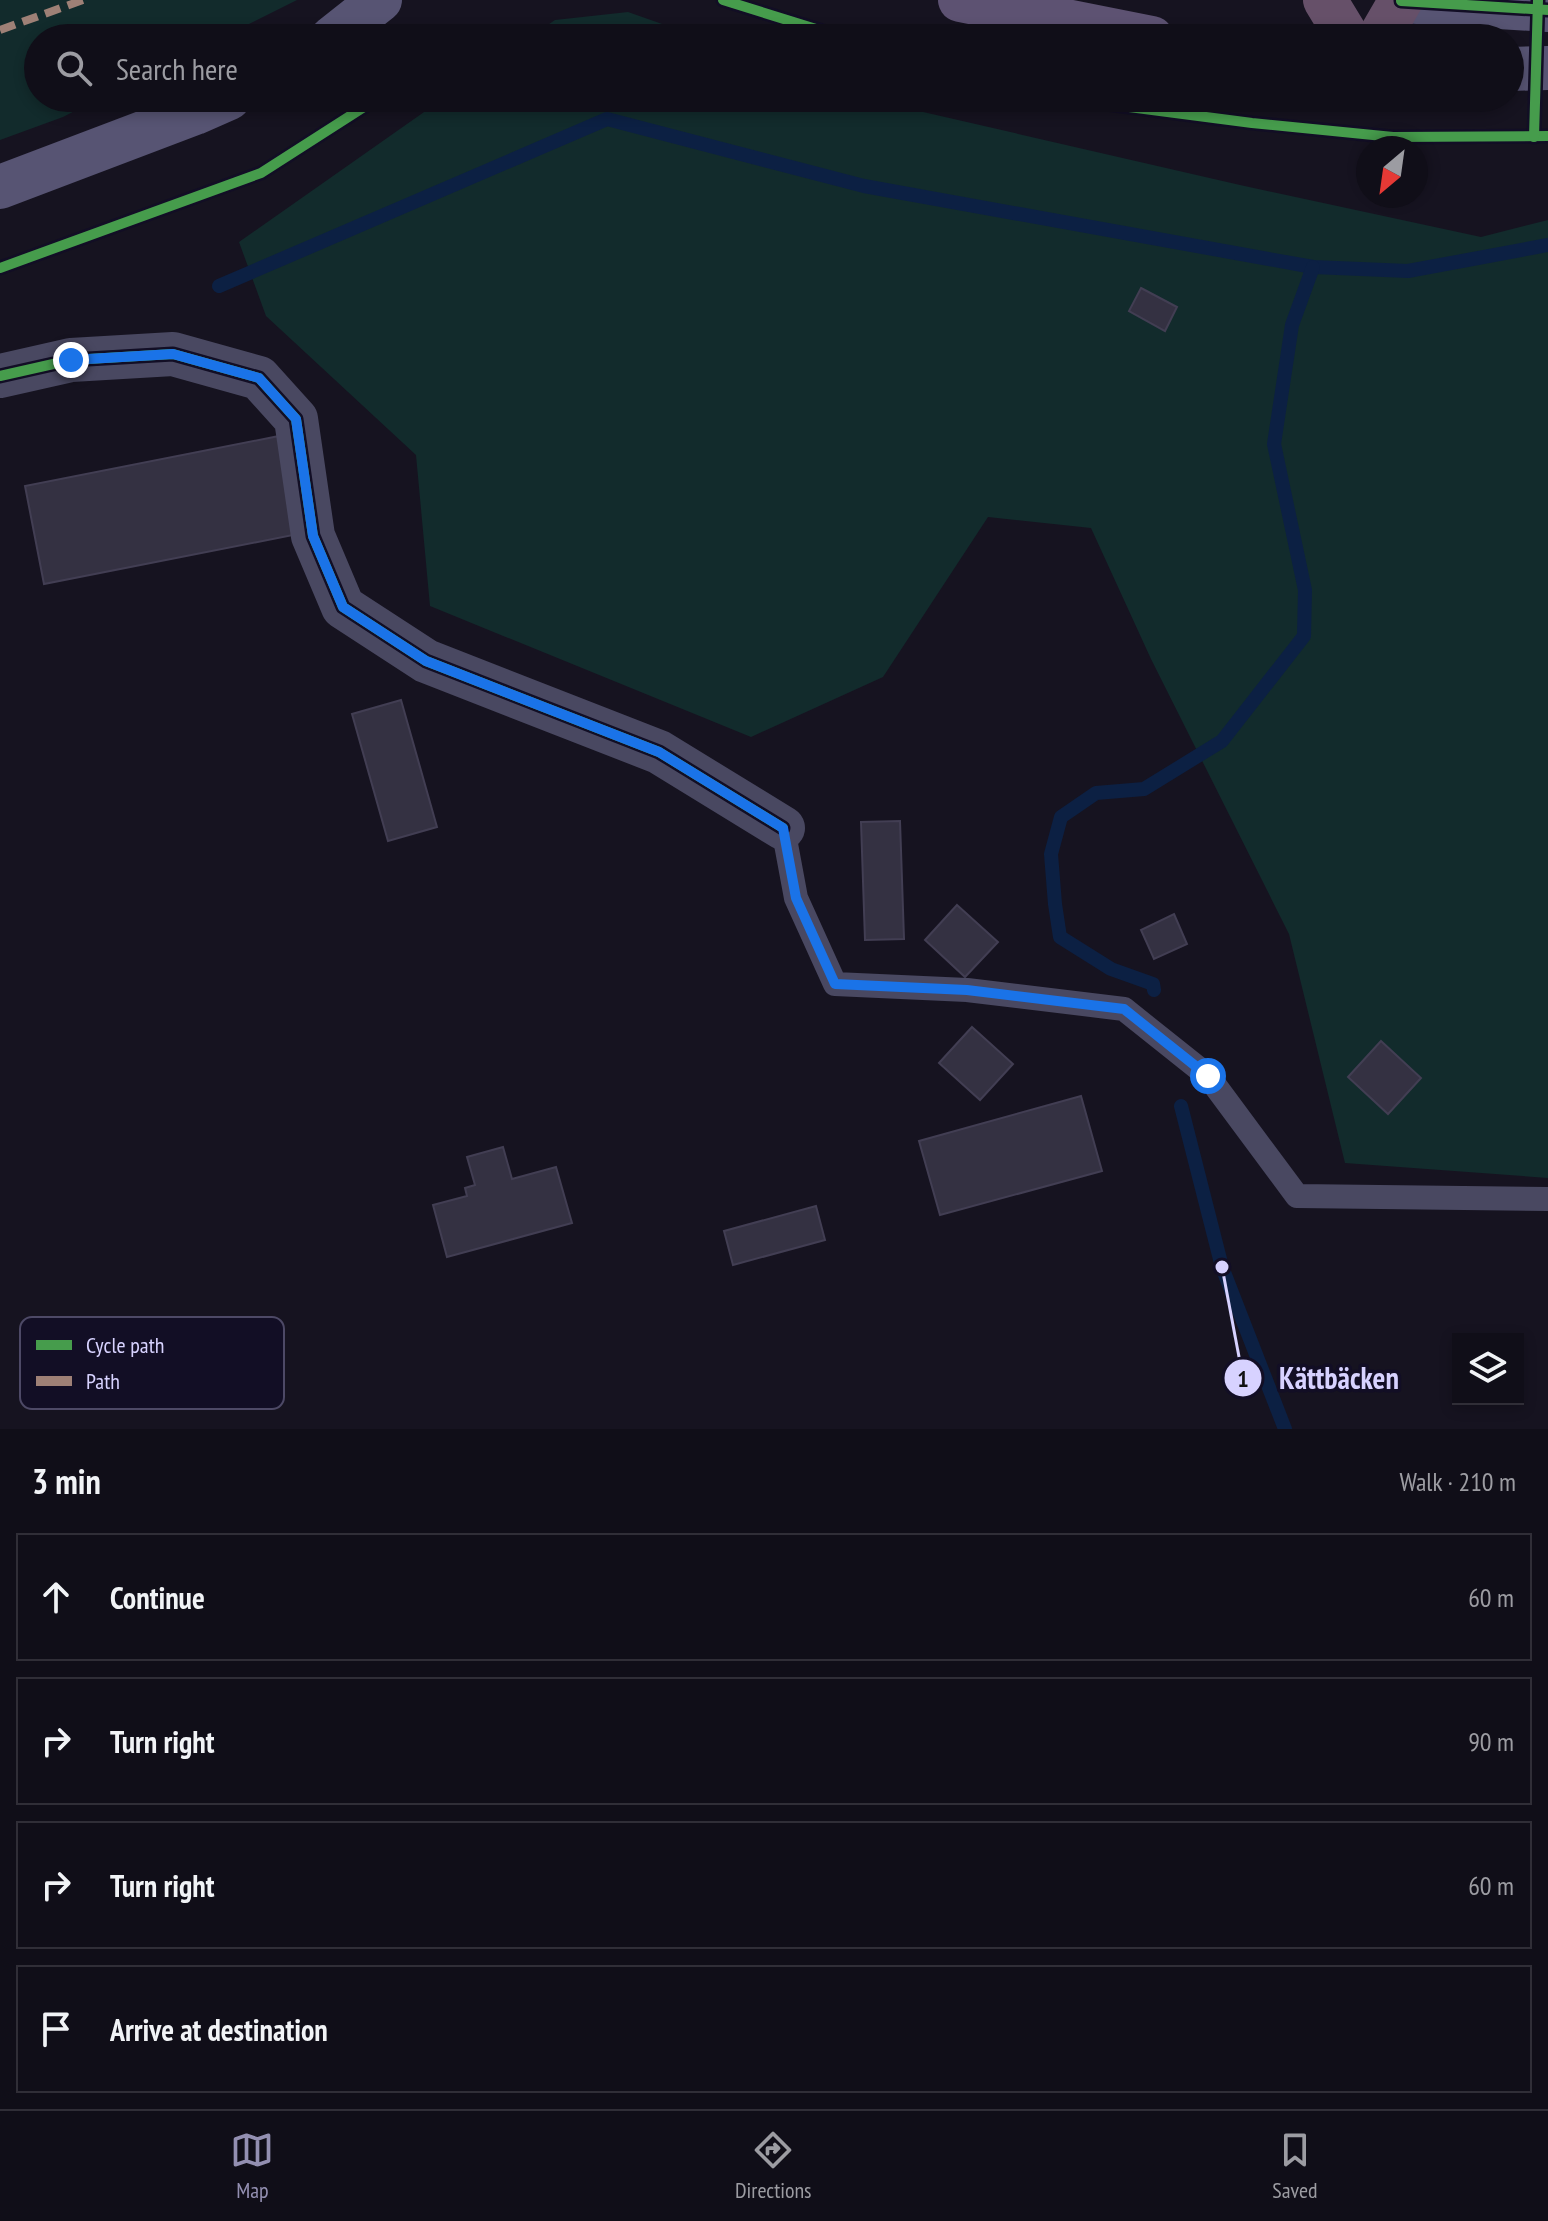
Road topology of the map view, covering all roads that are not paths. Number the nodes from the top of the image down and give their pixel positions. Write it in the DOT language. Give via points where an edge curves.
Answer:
graph roads {
  1 [pos="380,0"];
  2 [pos="960,0"];
  3 [pos="1325,0"];
  4 [pos="1380,0"];
  5 [pos="1401,0"];
  6 [pos="1548,10"];
  7 [pos="350,24"];
  8 [pos="1081,24"];
  9 [pos="1340,24"];
  10 [pos="1387,24"];
  11 [pos="1548,68"];
  12 [pos="1524,69"];
  13 [pos="197,112"];
  14 [pos="0,187"];
  15 [pos="0,376"];
  16 [pos="783,828"];
  17 [pos="1548,1199"];
  1 -- 7 [label="main road"];
  2 -- 8 [label="main road"];
  3 -- 9 [label="highway"];
  4 -- 5 [label="main road"];
  5 -- 6 [label="main road"];
  5 -- 10 [label="highway"];
  11 -- 12 [label="main road"];
  13 -- 14 [label="main road"];
  15 -- 16 [label="street" via="71,360 173,354 259,378 296,419 313,536 343,607 426,661 659,752"];
  16 -- 17 [label="lane" via="796,898 835,984 967,990 1124,1009 1208,1076 1297,1196"];
}
